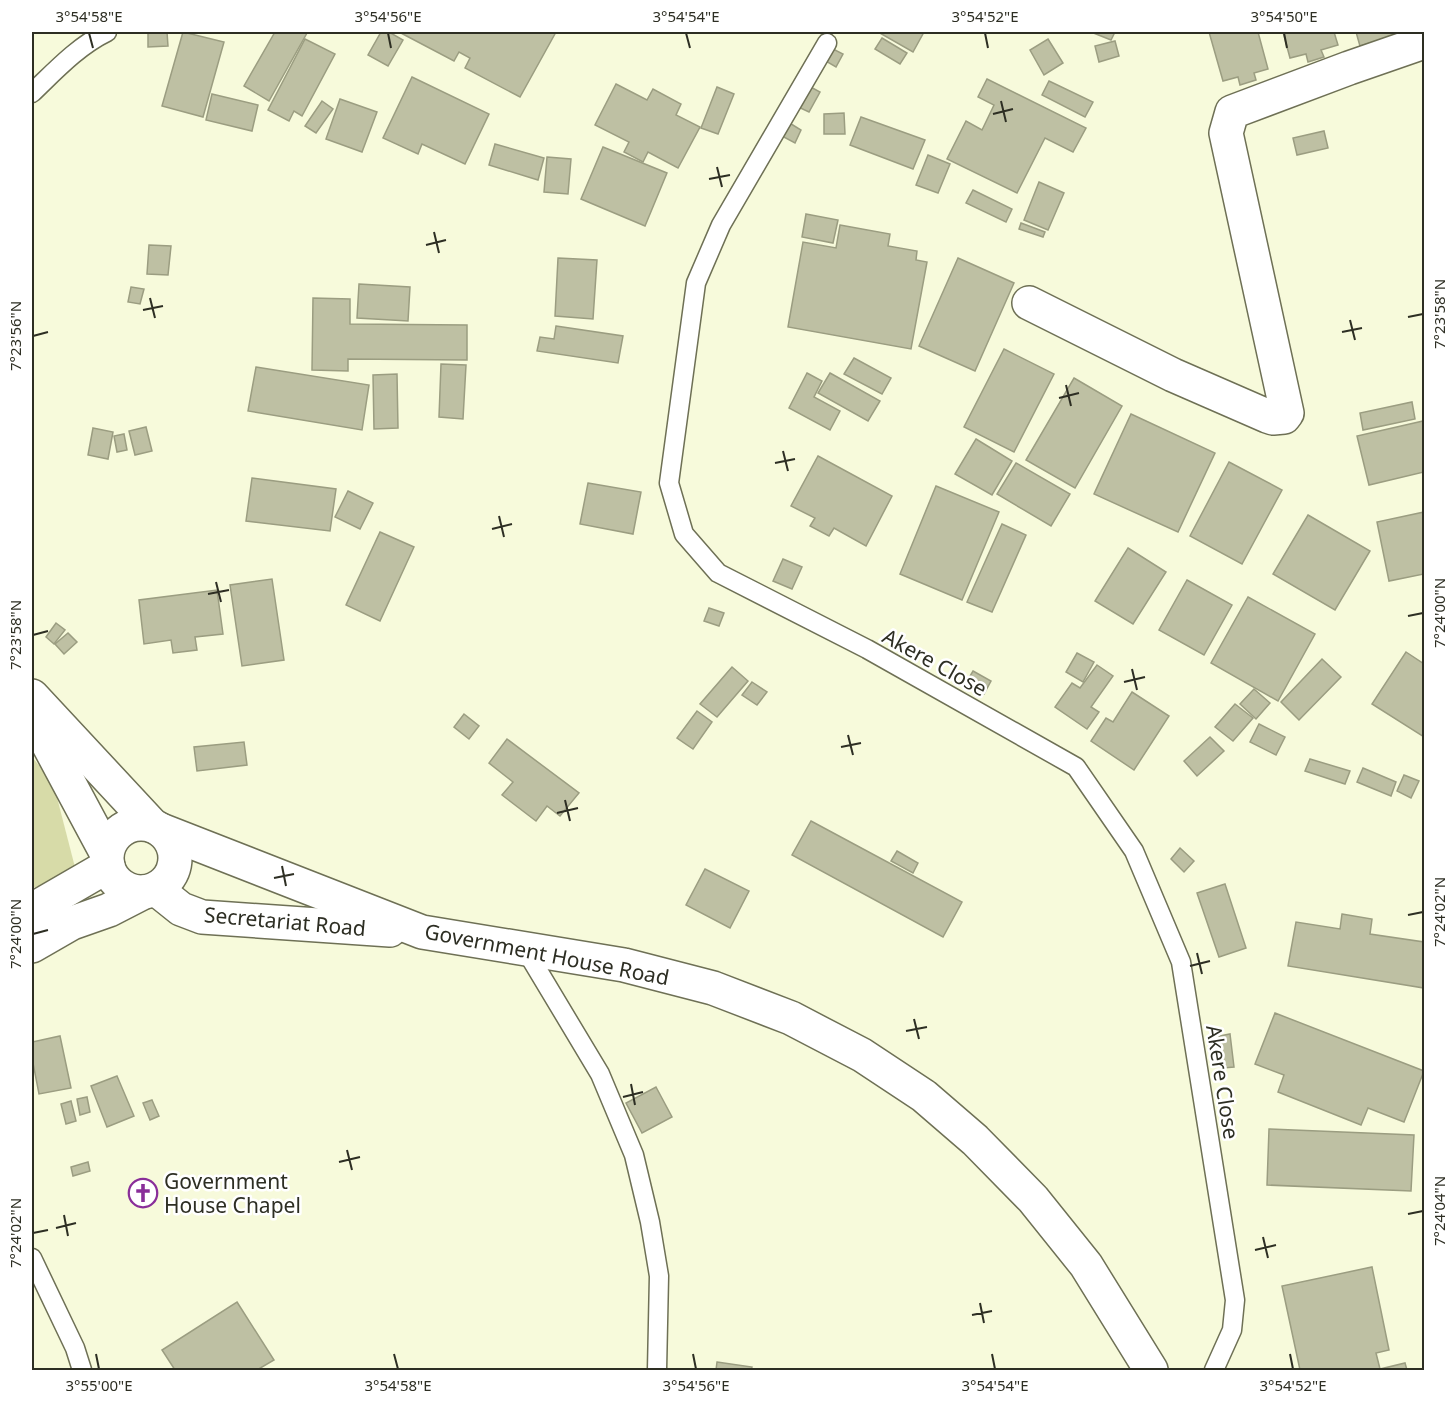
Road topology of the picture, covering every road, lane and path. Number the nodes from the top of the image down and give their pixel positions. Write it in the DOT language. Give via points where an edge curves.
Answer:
graph roads {
  1 [pos="107,32"];
  2 [pos="1425,42"];
  3 [pos="827,43"];
  4 [pos="32,93"];
  5 [pos="1029,303"];
  6 [pos="32,696"];
  7 [pos="32,714"];
  8 [pos="157,828"];
  9 [pos="108,860"];
  10 [pos="150,890"];
  11 [pos="32,910"];
  12 [pos="422,932"];
  13 [pos="32,946"];
  14 [pos="525,949"];
  15 [pos="32,1258"];
  16 [pos="82,1371"];
  17 [pos="657,1371"];
  18 [pos="1151,1371"];
  19 [pos="1214,1371"];
  1 -- 4 [label="lane" via="75,53"];
  2 -- 5 [label="street" via="1232,112 1226,133 1287,413 1284,417 1267,416 1173,375"];
  3 -- 19 [label="lane, Akere Close" via="720,225 696,283 669,483 684,534 718,573 867,649 1076,767 1134,851 1181,962 1235,1300 1232,1330"];
  6 -- 8 [label="street"];
  7 -- 9 [label="street"];
  8 -- 9 [label="street" via="142,824 123,830 110,844"];
  8 -- 10 [label="street" via="169,837 176,856 175,866 164,883"];
  8 -- 12 [label="street, Government House Road"];
  9 -- 10 [label="street" via="113,877 122,885 132,891"];
  9 -- 11 [label="street"];
  10 -- 12 [label="street, Secretariat Road" via="202,917"];
  10 -- 13 [label="street" via="72,923"];
  12 -- 14 [label="street, Government House Road"];
  14 -- 17 [label="lane" via="600,1074 634,1155 659,1276"];
  14 -- 18 [label="street, Government House Road" via="624,965 713,988 791,1018 862,1055 924,1096 975,1140 1033,1199 1086,1265"];
  15 -- 16 [label="lane"];
}
